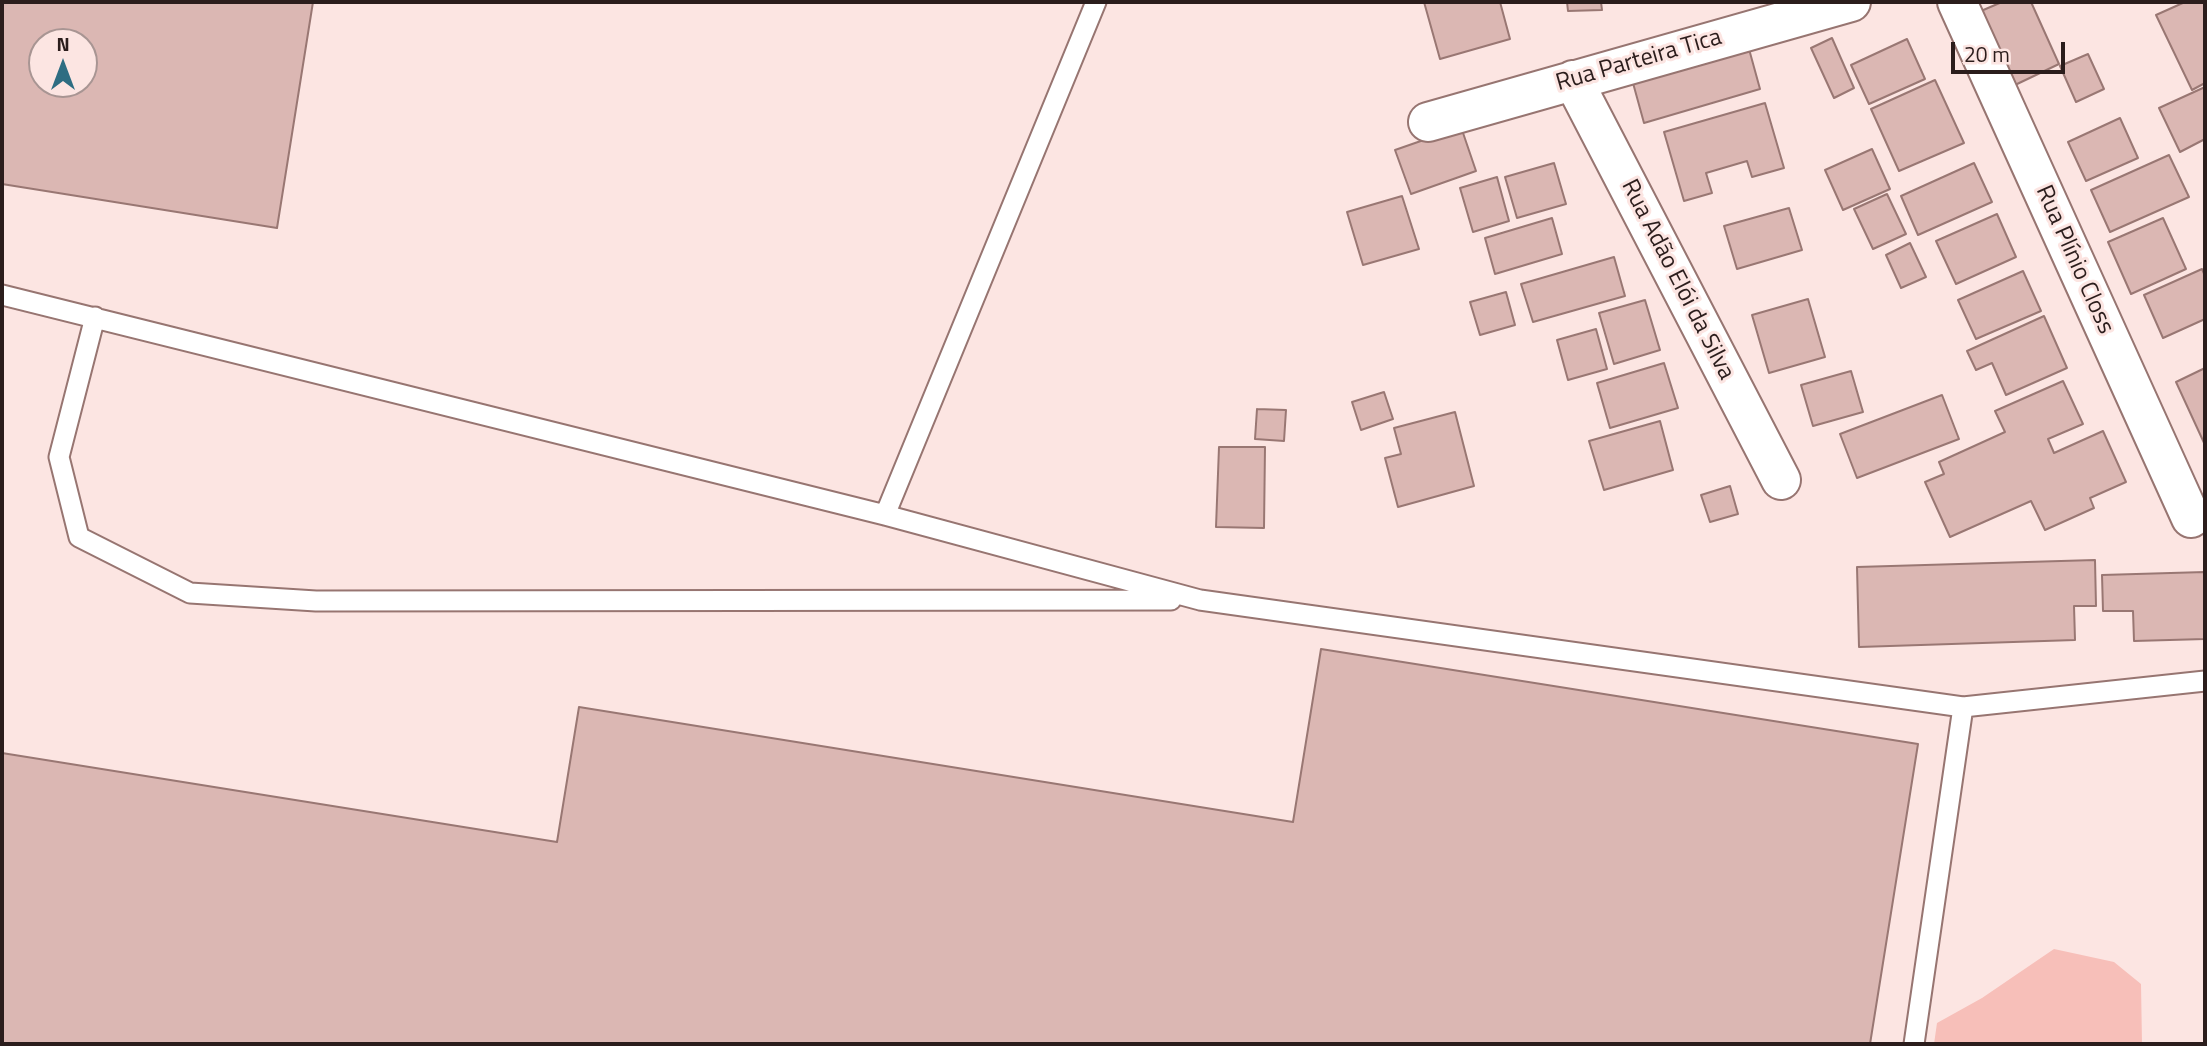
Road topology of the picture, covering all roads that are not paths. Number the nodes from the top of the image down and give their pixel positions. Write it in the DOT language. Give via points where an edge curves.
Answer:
graph roads {
  1 [pos="1096,2"];
  2 [pos="1852,2"];
  3 [pos="1957,2"];
  4 [pos="1756,14"];
  5 [pos="1573,80"];
  6 [pos="1428,122"];
  7 [pos="2,295"];
  8 [pos="94,317"];
  9 [pos="1781,480"];
  10 [pos="885,515"];
  11 [pos="2191,518"];
  12 [pos="1200,600"];
  13 [pos="2205,681"];
  14 [pos="1962,708"];
  15 [pos="1913,1044"];
  1 -- 10 [label="lane"];
  2 -- 4 [label="street, Rua Parteira Tica"];
  3 -- 11 [label="street, Rua Plínio Closs"];
  4 -- 5 [label="street, Rua Parteira Tica"];
  5 -- 6 [label="street, Rua Parteira Tica"];
  5 -- 9 [label="street, Rua Adão Elói da Silva"];
  7 -- 8 [label="lane"];
  8 -- 10 [label="lane"];
  8 -- 12 [label="lane" via="59,457 79,537 190,593 316,601"];
  10 -- 12 [label="lane"];
  12 -- 14 [label="lane"];
  13 -- 14 [label="lane"];
  14 -- 15 [label="lane"];
}
